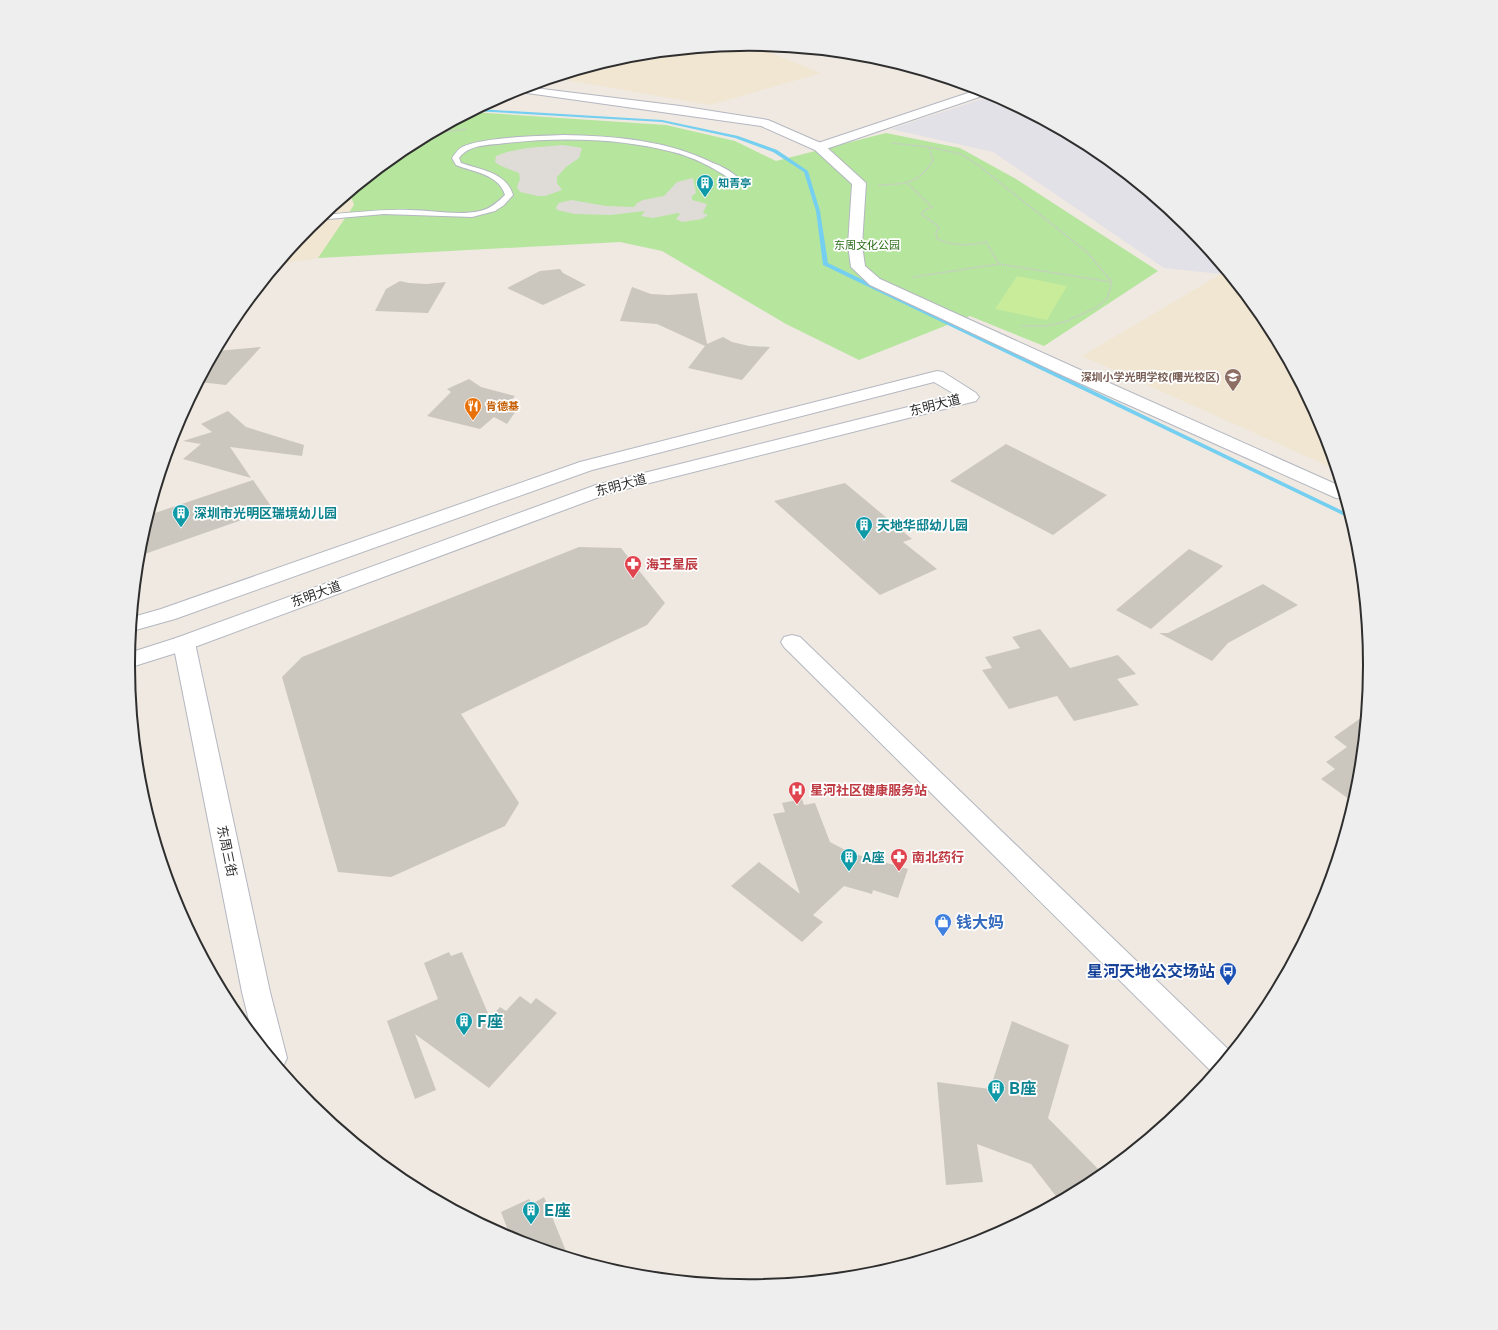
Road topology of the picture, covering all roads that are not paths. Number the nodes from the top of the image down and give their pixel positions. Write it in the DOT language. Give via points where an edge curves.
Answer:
graph roads {
  1 [pos="533,91"];
  2 [pos="975,95"];
  3 [pos="819,147"];
  4 [pos="733,177"];
  5 [pos="329,217"];
  6 [pos="1337,492"];
  7 [pos="136,623"];
  8 [pos="792,642"];
  9 [pos="184,643"];
  10 [pos="135,659"];
  11 [pos="270,1049"];
  12 [pos="1219,1060"];
  1 -- 3 [label="street" via="764,123"];
  2 -- 3 [label="street"];
  3 -- 6 [label="street" via="858,183 855,245 858,266 875,282"];
  4 -- 5 [label="lane" via="705,161 675,150 639,143 570,137 507,141 473,145 461,151 455,158 458,164 502,181 508,188 509,195 503,204 493,210 454,216 383,212"];
  7 -- 9 [label="street, 东明大道" via="168,614 586,466 937,376 970,397 603,489"];
  8 -- 12 [label="street"];
  9 -- 10 [label="street, 东明大道"];
  9 -- 11 [label="street, 东周三街"];
}
